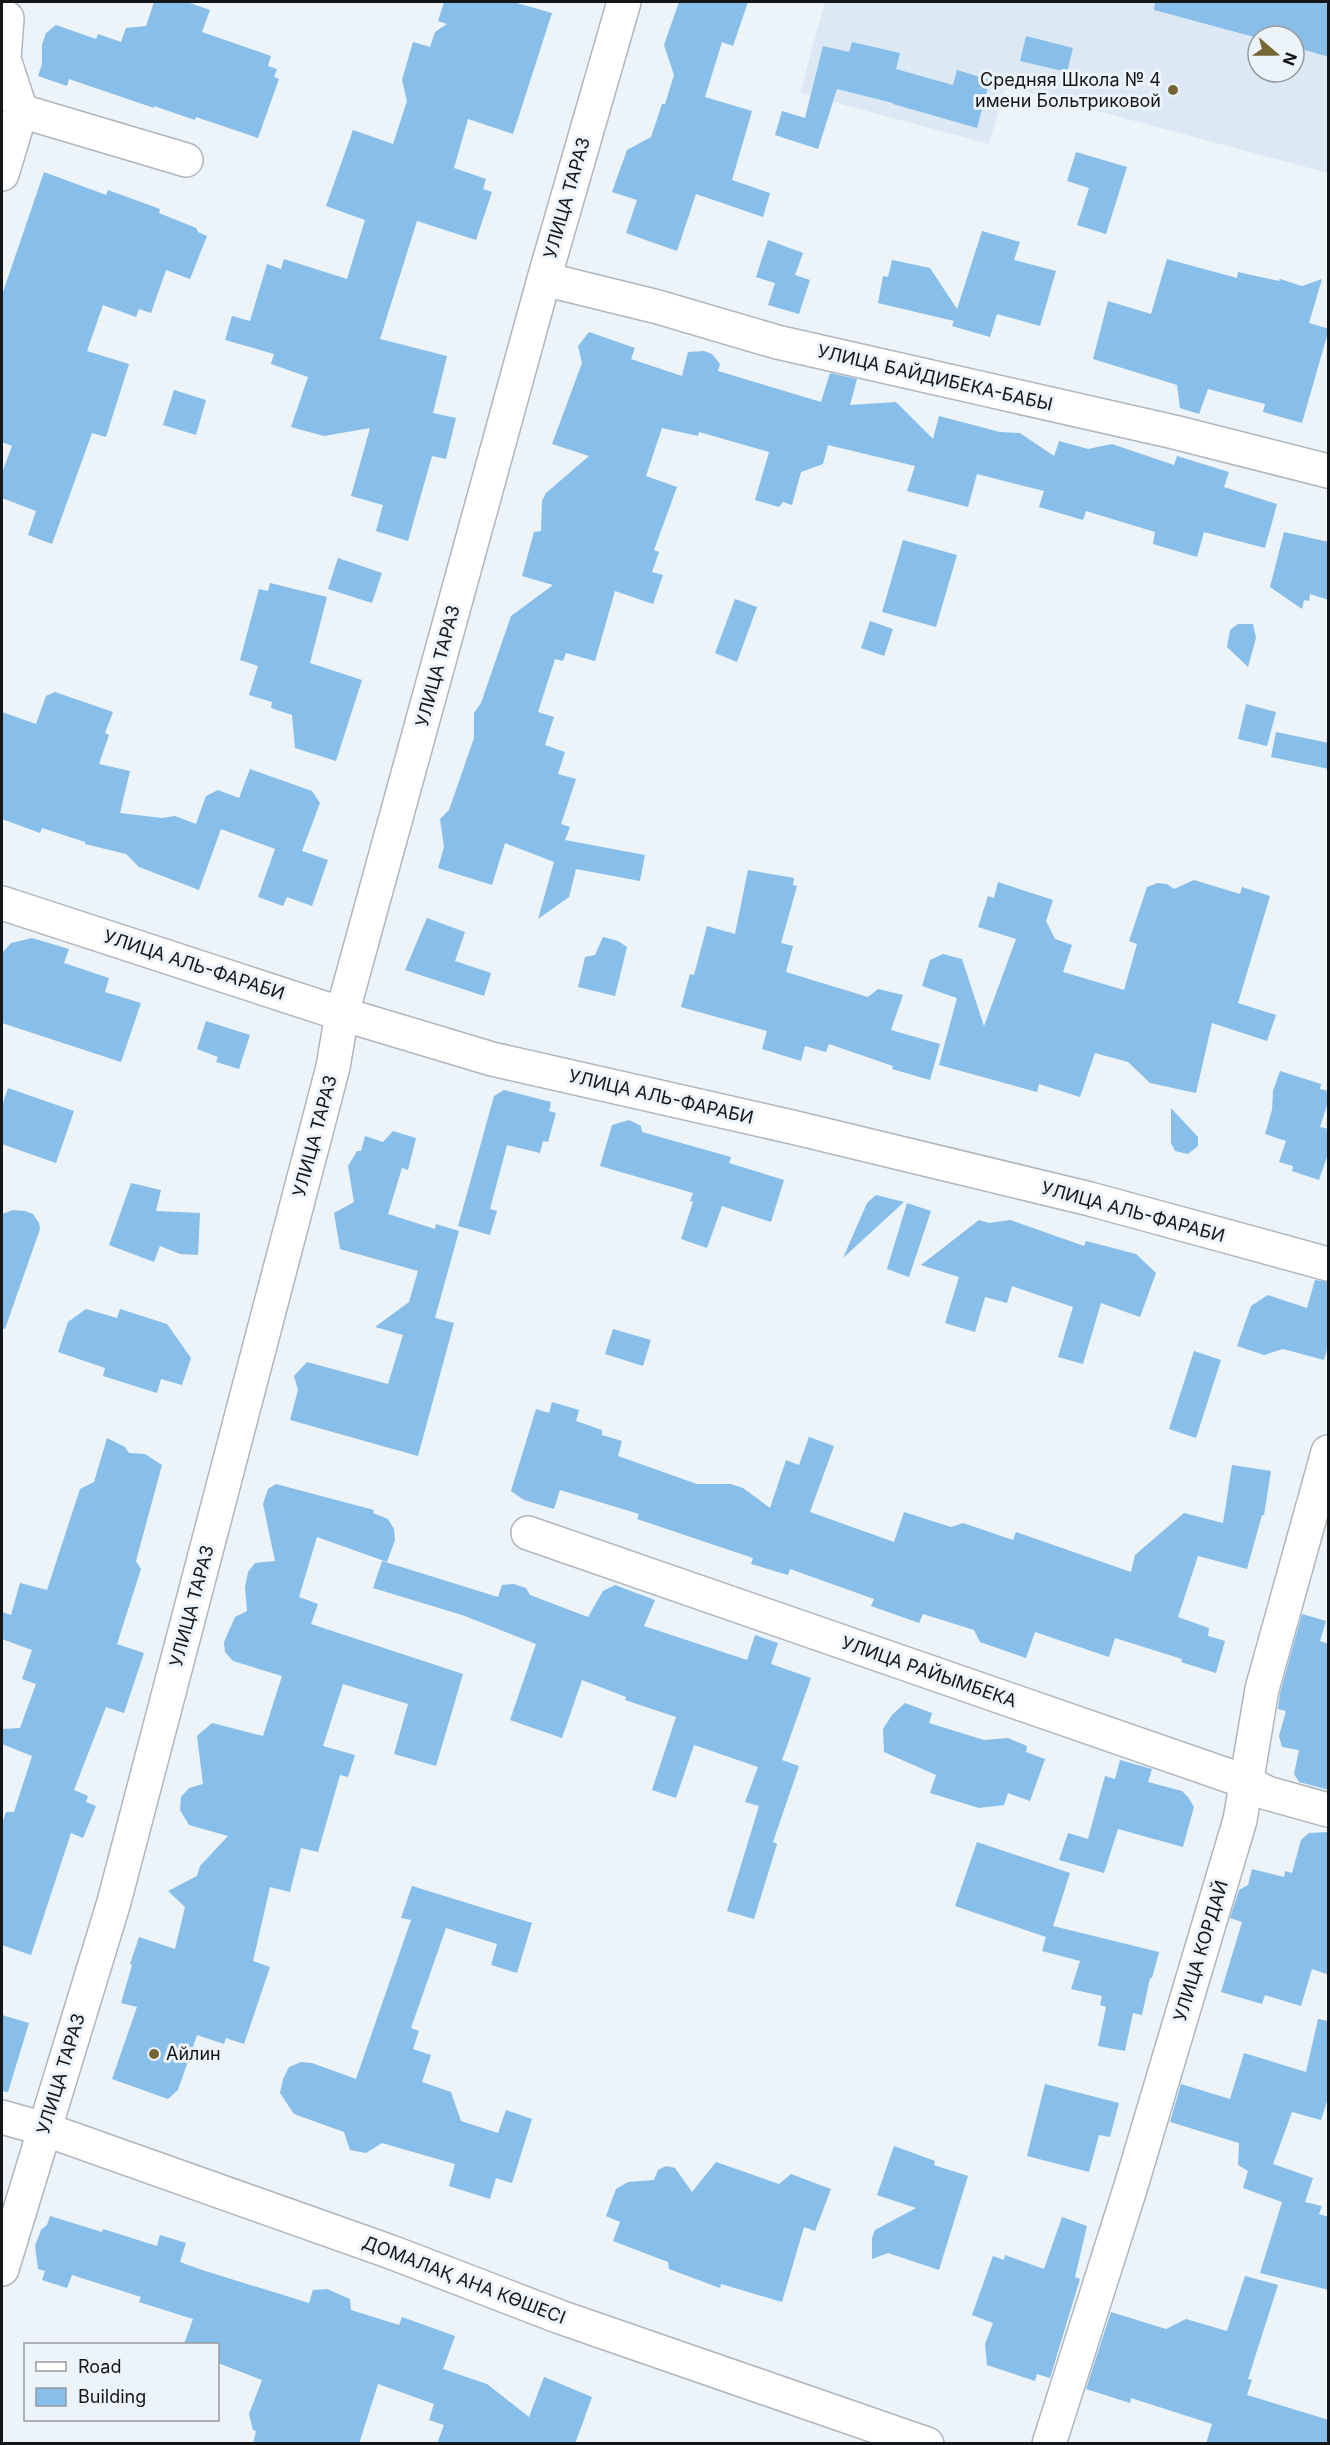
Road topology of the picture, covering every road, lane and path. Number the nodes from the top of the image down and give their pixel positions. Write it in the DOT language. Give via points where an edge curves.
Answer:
graph roads {
  1 [pos="624,2"];
  2 [pos="2,16"];
  3 [pos="21,111"];
  4 [pos="186,160"];
  5 [pos="2,174"];
  6 [pos="544,279"];
  7 [pos="1329,471"];
  8 [pos="2,903"];
  9 [pos="342,1014"];
  10 [pos="1329,1264"];
  11 [pos="1329,1452"];
  12 [pos="528,1533"];
  13 [pos="1247,1782"];
  14 [pos="1329,1810"];
  15 [pos="2,2117"];
  16 [pos="44,2129"];
  17 [pos="2,2269"];
  18 [pos="927,2444"];
  19 [pos="1049,2444"];
  1 -- 6 [label="street, УЛИЦА ТАРАЗ"];
  2 -- 3 [label="street" via="7,18 4,59"];
  3 -- 4 [label="street"];
  3 -- 5 [label="street"];
  6 -- 7 [label="street, УЛИЦА БАЙДИБЕКА-БАБЫ" via="658,306 777,342"];
  6 -- 9 [label="street, УЛИЦА ТАРАЗ"];
  8 -- 9 [label="street, УЛИЦА АЛЬ-ФАРАБИ"];
  9 -- 10 [label="street, УЛИЦА АЛЬ-ФАРАБИ" via="492,1059 1078,1196"];
  9 -- 16 [label="street, УЛИЦА ТАРАЗ" via="333,1067 114,1902"];
  11 -- 13 [label="street, УЛИЦА КОРДАЙ" via="1263,1689"];
  12 -- 13 [label="street, УЛИЦА РАЙЫМБЕКА"];
  13 -- 14 [label="street, УЛИЦА РАЙЫМБЕКА" via="1267,1793"];
  13 -- 19 [label="street, УЛИЦА КОРДАЙ" via="1240,1820 1138,2163"];
  15 -- 16 [label="street, ДОМАЛАҚ АНА КӨШЕСІ"];
  16 -- 17 [label="street, УЛИЦА ТАРАЗ"];
  16 -- 18 [label="street, ДОМАЛАҚ АНА КӨШЕСІ" via="391,2252 560,2317"];
}
